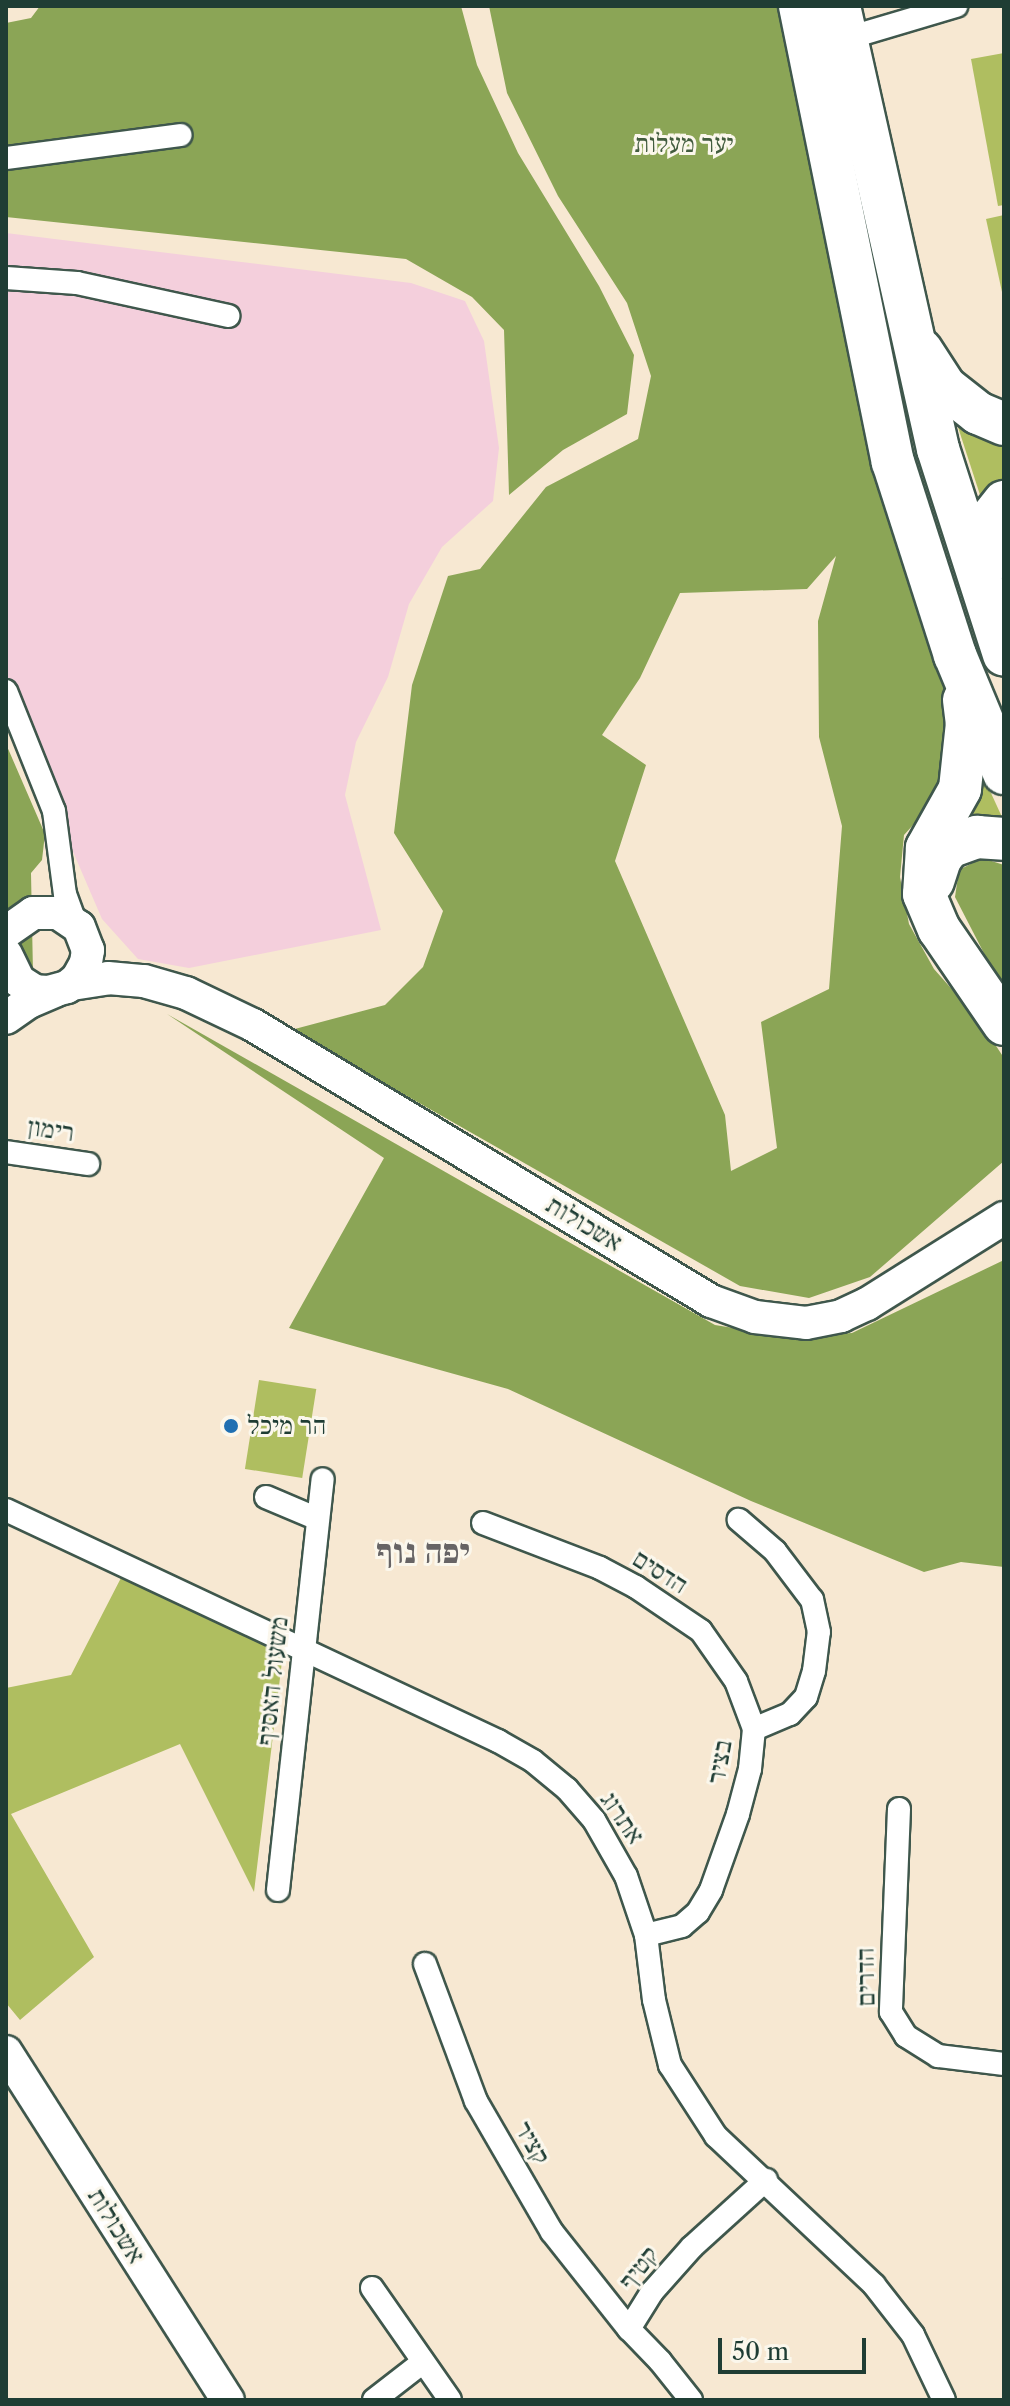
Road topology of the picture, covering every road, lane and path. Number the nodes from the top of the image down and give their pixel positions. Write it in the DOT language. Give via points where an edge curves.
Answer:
graph roads {
  1 [pos="800,6"];
  2 [pos="956,6"];
  3 [pos="844,22"];
  4 [pos="180,135"];
  5 [pos="6,158"];
  6 [pos="6,278"];
  7 [pos="228,316"];
  8 [pos="910,332"];
  9 [pos="1004,424"];
  10 [pos="1004,502"];
  11 [pos="983,593"];
  12 [pos="955,655"];
  13 [pos="1004,655"];
  14 [pos="6,691"];
  15 [pos="1004,773"];
  16 [pos="1004,839"];
  17 [pos="59,846"];
  18 [pos="77,924"];
  19 [pos="939,929"];
  20 [pos="12,949"];
  21 [pos="64,988"];
  22 [pos="173,989"];
  23 [pos="6,1010"];
  24 [pos="6,1018"];
  25 [pos="1004,1024"];
  26 [pos="6,1152"];
  27 [pos="88,1164"];
  28 [pos="1004,1218"];
  29 [pos="323,1479"];
  30 [pos="266,1497"];
  31 [pos="6,1510"];
  32 [pos="318,1519"];
  33 [pos="739,1520"];
  34 [pos="483,1523"];
  35 [pos="304,1650"];
  36 [pos="754,1729"];
  37 [pos="899,1809"];
  38 [pos="278,1890"];
  39 [pos="646,1935"];
  40 [pos="425,1964"];
  41 [pos="6,2052"];
  42 [pos="1004,2064"];
  43 [pos="766,2180"];
  44 [pos="372,2288"];
  45 [pos="629,2329"];
  46 [pos="423,2362"];
  47 [pos="215,2393"];
  48 [pos="374,2400"];
  49 [pos="450,2400"];
  50 [pos="691,2400"];
  51 [pos="944,2400"];
  1 -- 12 [label="highway" via="893,462"];
  2 -- 3 [label="street"];
  3 -- 8 [label="highway"];
  4 -- 5 [label="street"];
  6 -- 7 [label="street" via="77,283"];
  8 -- 9 [label="highway" via="945,387 978,413"];
  8 -- 11 [label="highway" via="938,449"];
  10 -- 11 [label="highway" via="985,537 980,561"];
  11 -- 13 [label="highway"];
  12 -- 15 [label="highway"];
  12 -- 19 [label="highway" via="967,723 963,770 952,807 927,848 922,877"];
  14 -- 17 [label="street" via="51,802"];
  16 -- 19 [label="highway" via="961,840 940,859 932,893"];
  17 -- 18 [label="street" via="65,894"];
  17 -- 20 [label="street" via="51,889"];
  18 -- 20 [label="street" via="52,911"];
  18 -- 21 [label="street" via="87,943 87,957 84,969"];
  18 -- 22 [label="street, אשכולות" via="101,947"];
  19 -- 25 [label="highway"];
  20 -- 21 [label="street" via="29,988"];
  20 -- 23 [label="street"];
  21 -- 22 [label="street, אשכולות" via="124,978"];
  21 -- 24 [label="street, אשכולות"];
  22 -- 28 [label="street, אשכולות" via="253,1025 733,1312 806,1323 841,1316"];
  26 -- 27 [label="street, רימון"];
  29 -- 32 [label="street, משעול האסיף"];
  30 -- 32 [label="street"];
  31 -- 35 [label="street, אתרוג"];
  32 -- 35 [label="street, משעול האסיף"];
  33 -- 36 [label="street, בציר" via="775,1551 812,1600 819,1632 806,1697 790,1714"];
  34 -- 36 [label="street, הדסים" via="600,1568 701,1631 736,1681"];
  35 -- 38 [label="street, משעול האסיף"];
  35 -- 39 [label="street, אתרוג" via="533,1761 594,1820 626,1876"];
  36 -- 39 [label="street, בציר" via="738,1814 711,1890 682,1926"];
  37 -- 42 [label="street, הדרים" via="891,2012 906,2036 938,2056"];
  39 -- 43 [label="street, אתרוג" via="670,2065 716,2136"];
  40 -- 45 [label="street, קציר" via="476,2101 552,2232"];
  41 -- 47 [label="street, אשכולות"];
  43 -- 45 [label="street, קטיף" via="692,2247 652,2292"];
  43 -- 51 [label="street, אתרוג" via="874,2285 913,2335"];
  44 -- 46 [label="street"];
  45 -- 50 [label="street, קטיף"];
  46 -- 48 [label="street"];
  46 -- 49 [label="street"];
}
